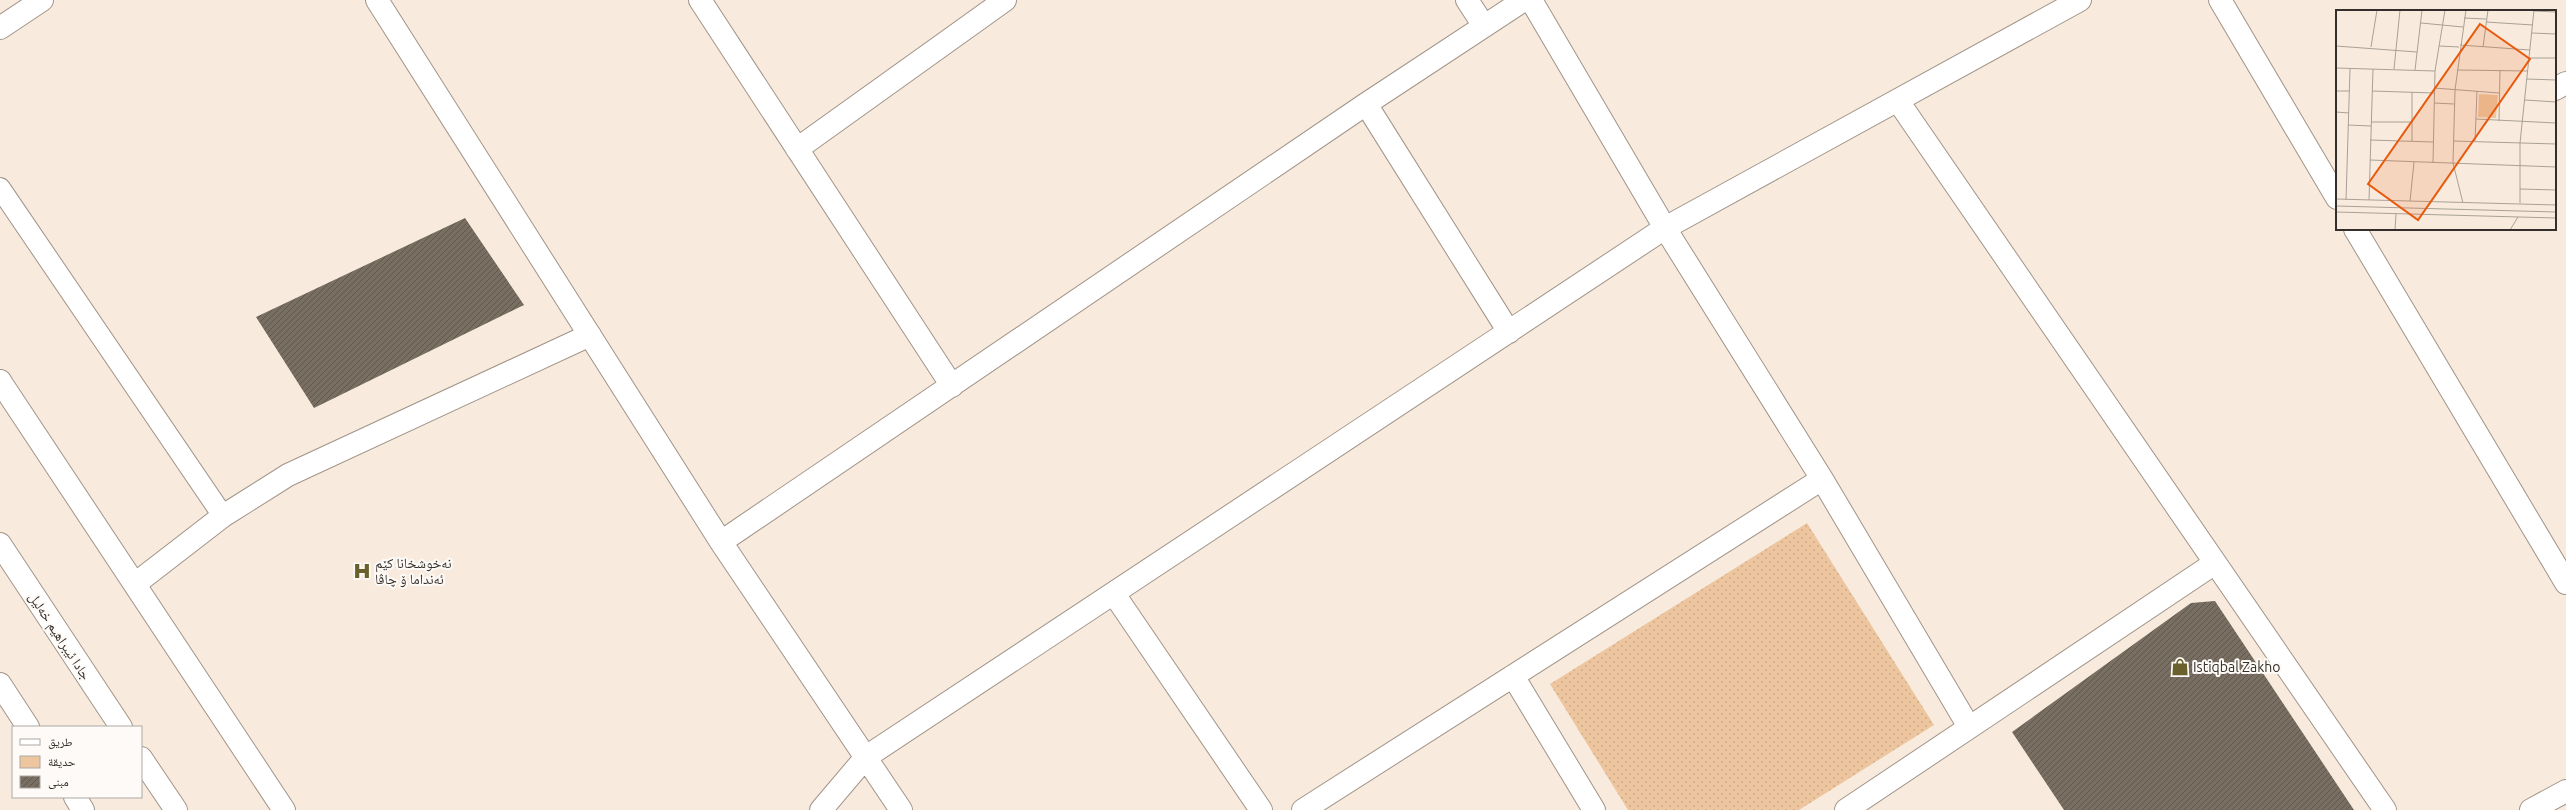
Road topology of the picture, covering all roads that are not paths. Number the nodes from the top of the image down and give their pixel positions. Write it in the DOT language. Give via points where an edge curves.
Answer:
graph roads {
  1 [pos="42,0"];
  2 [pos="377,0"];
  3 [pos="700,0"];
  4 [pos="1467,0"];
  5 [pos="1524,0"];
  6 [pos="1531,0"];
  7 [pos="2080,0"];
  8 [pos="2220,0"];
  9 [pos="996,3"];
  10 [pos="1484,26"];
  11 [pos="0,28"];
  12 [pos="2566,83"];
  13 [pos="2556,88"];
  14 [pos="1898,101"];
  15 [pos="1366,104"];
  16 [pos="797,149"];
  17 [pos="0,188"];
  18 [pos="2336,196"];
  19 [pos="1664,228"];
  20 [pos="2356,230"];
  21 [pos="1509,332"];
  22 [pos="590,335"];
  23 [pos="0,381"];
  24 [pos="952,386"];
  25 [pos="1822,479"];
  26 [pos="222,516"];
  27 [pos="721,542"];
  28 [pos="0,544"];
  29 [pos="2215,563"];
  30 [pos="135,584"];
  31 [pos="2566,584"];
  32 [pos="1114,594"];
  33 [pos="1513,676"];
  34 [pos="0,684"];
  35 [pos="27,726"];
  36 [pos="120,726"];
  37 [pos="1969,727"];
  38 [pos="866,757"];
  39 [pos="142,759"];
  40 [pos="2566,791"];
  41 [pos="76,798"];
  42 [pos="83,810"];
  43 [pos="176,810"];
  44 [pos="284,810"];
  45 [pos="821,810"];
  46 [pos="901,810"];
  47 [pos="1261,810"];
  48 [pos="1303,810"];
  49 [pos="1594,810"];
  50 [pos="1846,810"];
  51 [pos="2385,810"];
  52 [pos="2531,810"];
  1 -- 11 [label="main road"];
  2 -- 22 [label="main road"];
  3 -- 16 [label="main road"];
  4 -- 10 [label="main road"];
  5 -- 10 [label="main road"];
  6 -- 19 [label="main road"];
  7 -- 14 [label="main road"];
  8 -- 18 [label="main road"];
  9 -- 16 [label="main road"];
  10 -- 15 [label="main road"];
  12 -- 13 [label="main road"];
  14 -- 19 [label="main road"];
  14 -- 29 [label="main road"];
  15 -- 21 [label="main road"];
  15 -- 24 [label="main road"];
  16 -- 24 [label="main road"];
  17 -- 26 [label="lane"];
  19 -- 21 [label="main road"];
  19 -- 25 [label="main road"];
  20 -- 31 [label="main road"];
  21 -- 32 [label="main road"];
  22 -- 26 [label="main road" via="288,475"];
  22 -- 27 [label="main road"];
  23 -- 30 [label="main road"];
  24 -- 27 [label="main road"];
  25 -- 33 [label="main road"];
  25 -- 37 [label="main road"];
  26 -- 30 [label="main road"];
  27 -- 38 [label="main road"];
  28 -- 36 [label="main road, جادا ئیبراهیم خەلیل"];
  29 -- 37 [label="main road"];
  29 -- 51 [label="main road"];
  30 -- 44 [label="main road"];
  32 -- 38 [label="main road"];
  32 -- 47 [label="main road"];
  33 -- 48 [label="main road"];
  33 -- 49 [label="main road"];
  34 -- 35 [label="main road"];
  37 -- 50 [label="main road"];
  38 -- 45 [label="main road"];
  38 -- 46 [label="main road"];
  39 -- 43 [label="main road"];
  40 -- 52 [label="main road"];
  41 -- 42 [label="main road"];
}
